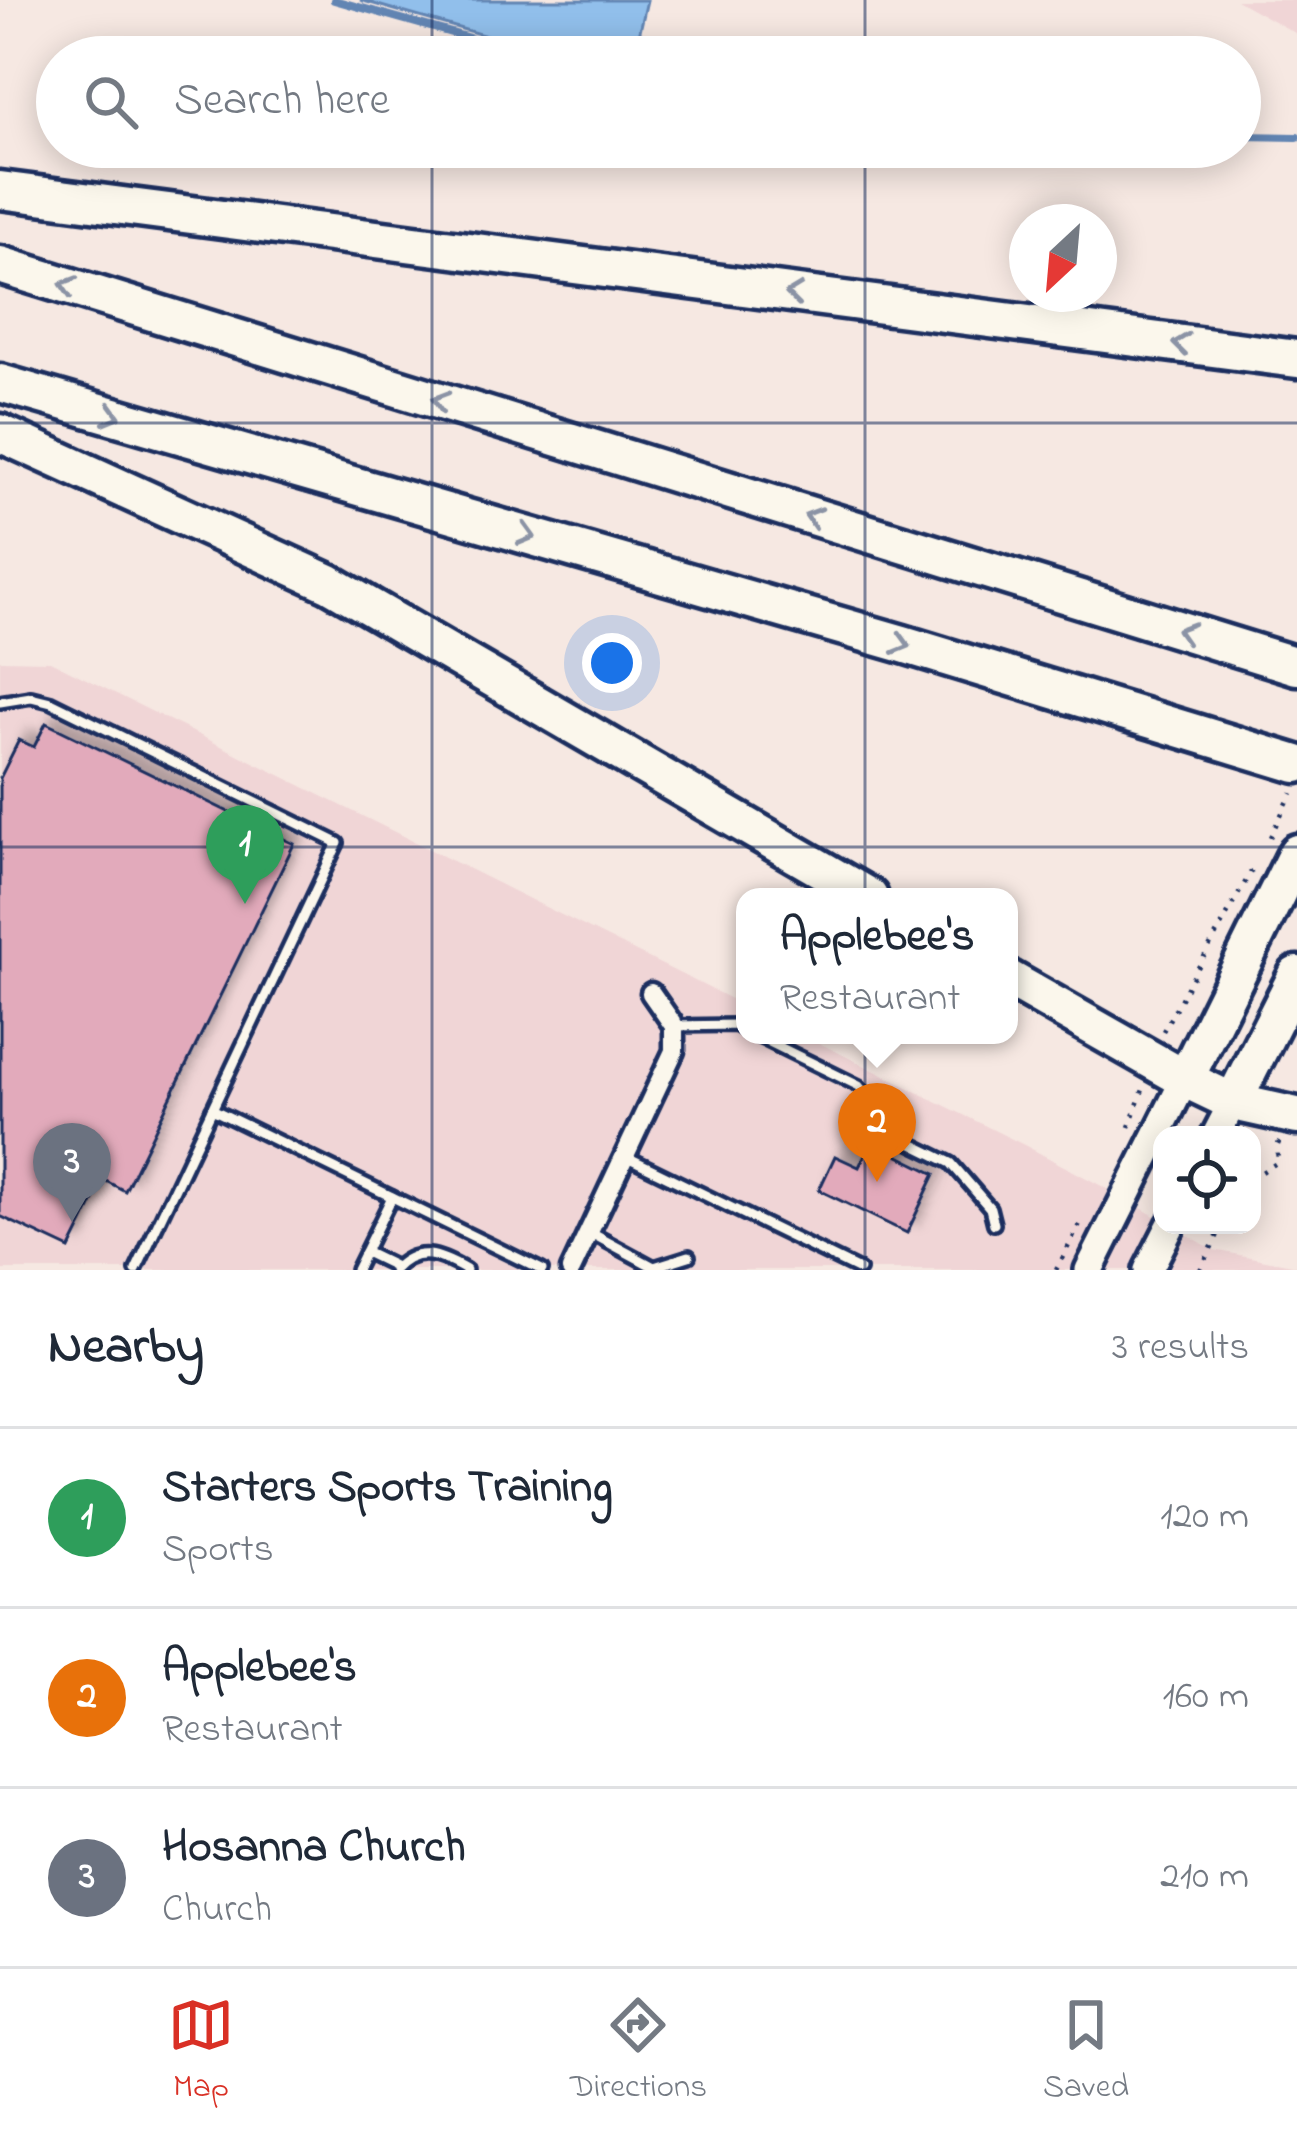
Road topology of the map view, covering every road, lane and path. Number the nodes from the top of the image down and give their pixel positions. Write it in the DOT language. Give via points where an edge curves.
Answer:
graph roads {
  1 [pos="0,190"];
  2 [pos="0,265"];
  3 [pos="1297,359"];
  4 [pos="0,382"];
  5 [pos="0,433"];
  6 [pos="1297,666"];
  7 [pos="0,702"];
  8 [pos="1297,764"];
  9 [pos="1297,783"];
  10 [pos="1287,850"];
  11 [pos="854,888"];
  12 [pos="1297,975"];
  13 [pos="1018,984"];
  14 [pos="651,993"];
  15 [pos="674,1026"];
  16 [pos="736,1026"];
  17 [pos="773,1044"];
  18 [pos="1185,1079"];
  19 [pos="1233,1102"];
  20 [pos="212,1109"];
  21 [pos="1297,1116"];
  22 [pos="1221,1126"];
  23 [pos="626,1156"];
  24 [pos="392,1197"];
  25 [pos="994,1224"];
  26 [pos="589,1232"];
  27 [pos="1166,1234"];
  28 [pos="1218,1234"];
  29 [pos="365,1252"];
  30 [pos="688,1256"];
  31 [pos="395,1268"];
  32 [pos="653,1269"];
  33 [pos="136,1270"];
  34 [pos="356,1270"];
  35 [pos="466,1270"];
  36 [pos="542,1270"];
  37 [pos="572,1270"];
  38 [pos="860,1270"];
  39 [pos="1089,1270"];
  40 [pos="1148,1270"];
  41 [pos="1200,1270"];
  3 -- 1 [label="highway, one-way"];
  6 -- 2 [label="highway, one-way"];
  4 -- 8 [label="highway, one-way"];
  5 -- 11 [label="highway" via="329,583"];
  7 -- 20 [label="lane" via="51,702 338,843"];
  9 -- 10 [label="path"];
  10 -- 18 [label="highway"];
  12 -- 19 [label="highway"];
  13 -- 18 [label="highway"];
  14 -- 15 [label="street"];
  15 -- 16 [label="lane"];
  15 -- 23 [label="street" via="674,1051"];
  17 -- 25 [label="lane" via="859,1086 900,1138 952,1163"];
  18 -- 19 [label="highway"];
  18 -- 39 [label="main road"];
  19 -- 21 [label="highway"];
  19 -- 22 [label="main road"];
  20 -- 24 [label="lane"];
  20 -- 33 [label="lane"];
  23 -- 26 [label="street"];
  23 -- 38 [label="lane"];
  24 -- 29 [label="lane"];
  24 -- 36 [label="lane"];
  26 -- 32 [label="lane"];
  26 -- 37 [label="street"];
  27 -- 40 [label="main road"];
  28 -- 41 [label="path"];
  29 -- 31 [label="lane"];
  29 -- 34 [label="lane"];
  30 -- 32 [label="lane"];
  31 -- 35 [label="lane" via="434,1254"];
}
